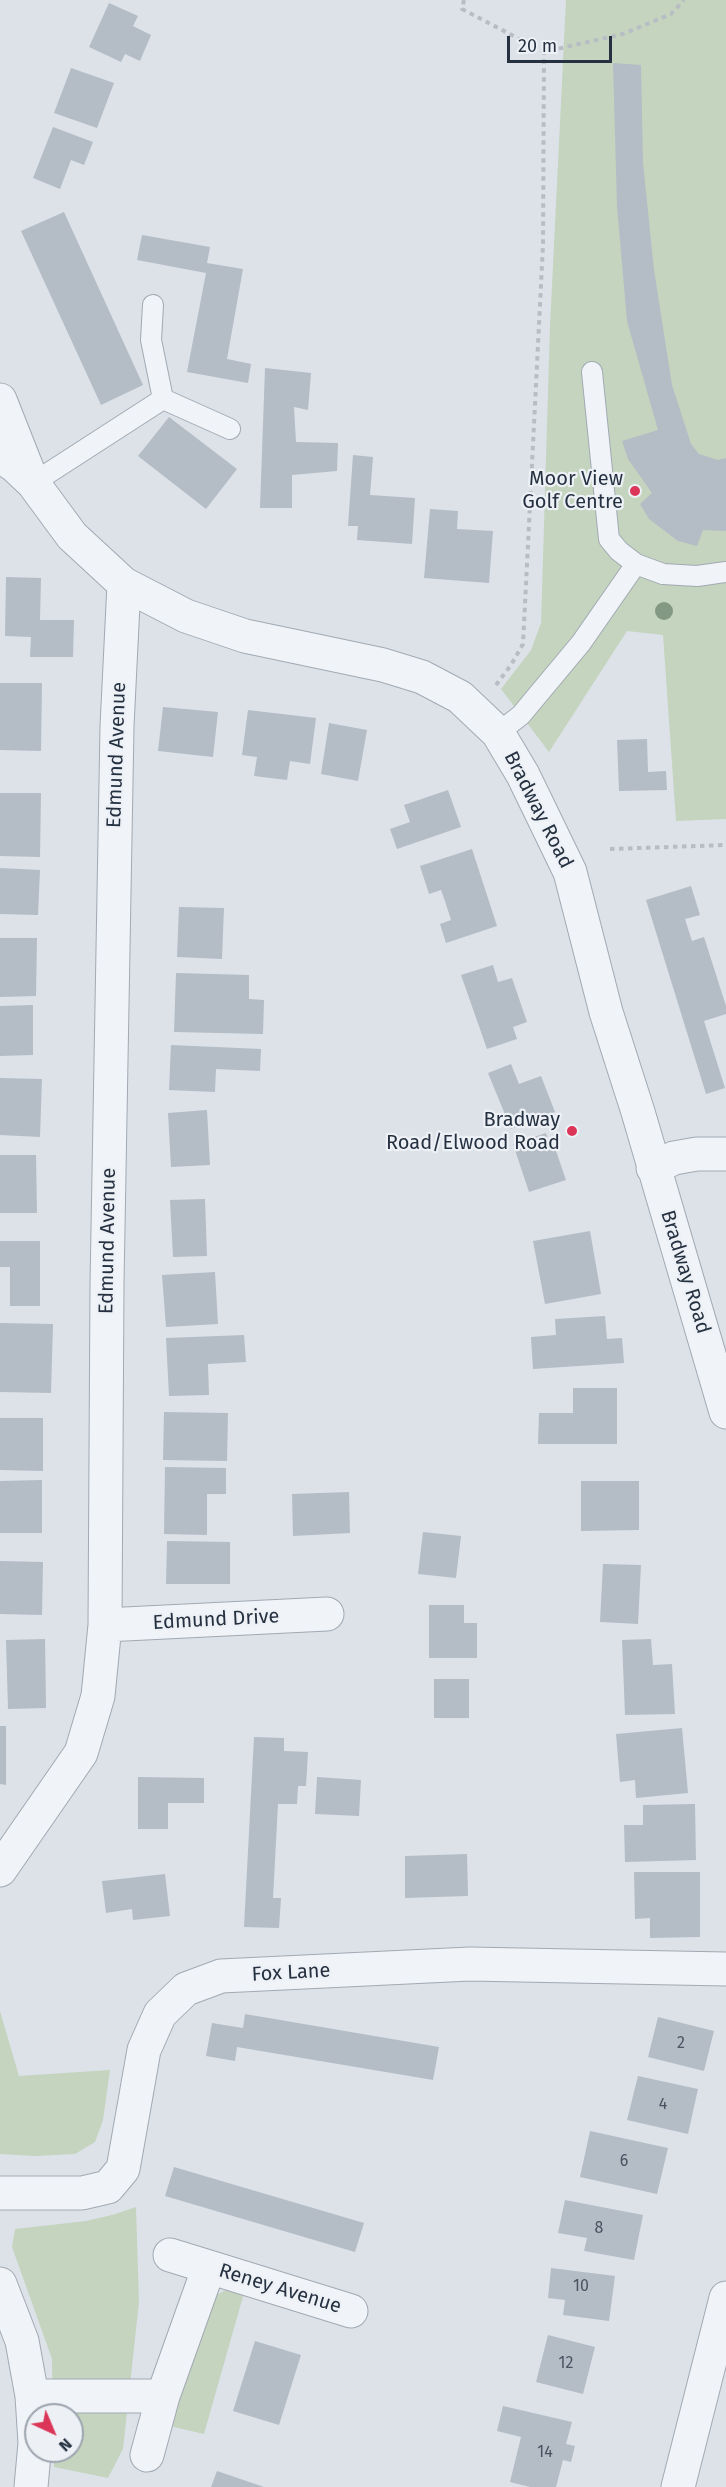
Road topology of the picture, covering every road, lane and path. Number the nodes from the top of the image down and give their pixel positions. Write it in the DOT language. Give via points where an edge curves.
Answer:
graph roads {
  1 [pos="464,0"];
  2 [pos="684,0"];
  3 [pos="544,52"];
  4 [pos="153,305"];
  5 [pos="592,372"];
  6 [pos="163,399"];
  7 [pos="0,400"];
  8 [pos="230,429"];
  9 [pos="0,456"];
  10 [pos="33,483"];
  11 [pos="636,564"];
  12 [pos="726,572"];
  13 [pos="124,584"];
  14 [pos="486,722"];
  15 [pos="726,845"];
  16 [pos="610,849"];
  17 [pos="726,1154"];
  18 [pos="653,1168"];
  19 [pos="726,1412"];
  20 [pos="327,1614"];
  21 [pos="105,1625"];
  22 [pos="0,1870"];
  23 [pos="726,1969"];
  24 [pos="0,2193"];
  25 [pos="170,2255"];
  26 [pos="210,2266"];
  27 [pos="0,2284"];
  28 [pos="726,2298"];
  29 [pos="351,2311"];
  30 [pos="32,2396"];
  31 [pos="163,2396"];
  32 [pos="147,2455"];
  33 [pos="32,2487"];
  34 [pos="678,2487"];
  1 -- 3 [label="path" via="462,9"];
  2 -- 3 [label="path" via="671,14 623,34"];
  3 -- 14 [label="path" via="543,245 523,644"];
  4 -- 6 [label="lane" via="151,340"];
  5 -- 11 [label="lane" via="606,530 612,544"];
  6 -- 8 [label="lane"];
  6 -- 10 [label="lane"];
  7 -- 10 [label="street, Bradway Road"];
  9 -- 10 [label="street, Bradway Road"];
  10 -- 13 [label="street, Bradway Road" via="72,536"];
  11 -- 12 [label="lane" via="678,576"];
  11 -- 14 [label="lane" via="581,643 521,716"];
  13 -- 14 [label="street, Bradway Road" via="186,616 245,636 422,677 460,697"];
  13 -- 21 [label="street, Edmund Avenue" via="117,726"];
  14 -- 18 [label="street, Bradway Road" via="523,775 570,872 606,1012"];
  15 -- 16 [label="path"];
  17 -- 18 [label="street" via="674,1158"];
  18 -- 19 [label="street, Bradway Road"];
  20 -- 21 [label="street, Edmund Drive"];
  21 -- 22 [label="street, Edmund Avenue" via="98,1696 81,1753"];
  23 -- 24 [label="street, Fox Lane" via="470,1964 221,1976 186,1989 160,2014 144,2050 123,2169 108,2187 82,2193"];
  25 -- 26 [label="street, Reney Avenue"];
  26 -- 29 [label="street, Reney Avenue"];
  26 -- 31 [label="street, Reney Avenue"];
  27 -- 30 [label="street" via="22,2341"];
  28 -- 34 [label="street"];
  30 -- 31 [label="street"];
  30 -- 33 [label="street"];
  31 -- 32 [label="street, Reney Avenue"];
}
